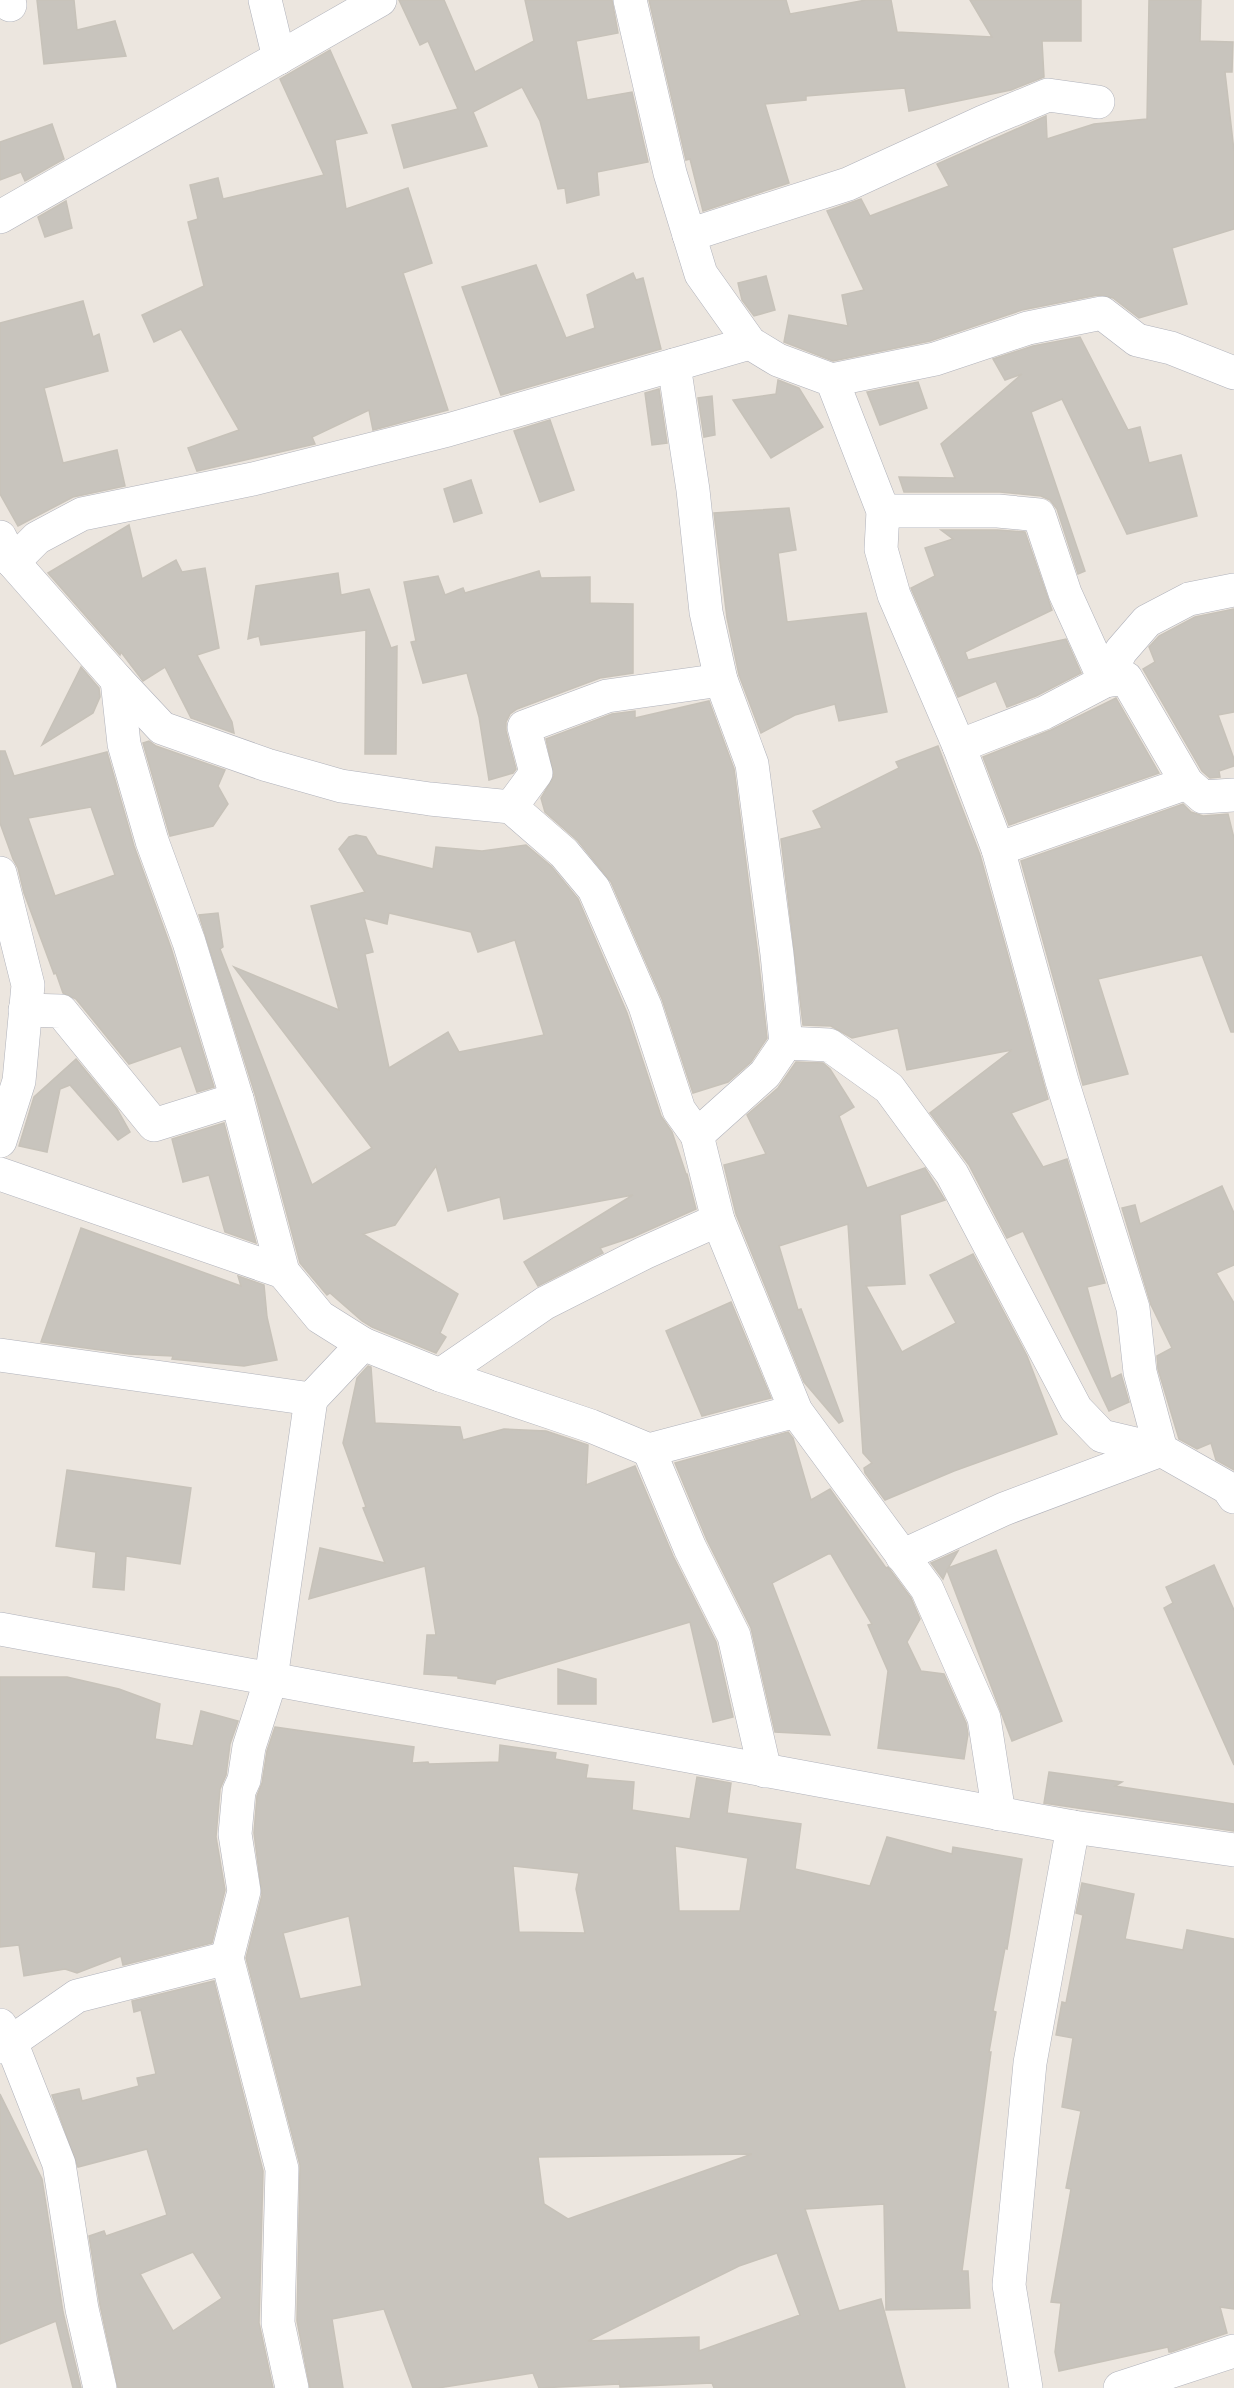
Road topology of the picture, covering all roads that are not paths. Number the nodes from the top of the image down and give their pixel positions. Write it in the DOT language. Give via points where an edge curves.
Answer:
graph roads {
  1 [pos="265,0"];
  2 [pos="380,0"];
  3 [pos="630,0"];
  4 [pos="279,58"];
  5 [pos="1098,102"];
  6 [pos="0,217"];
  7 [pos="689,236"];
  8 [pos="750,343"];
  9 [pos="674,365"];
  10 [pos="1234,373"];
  11 [pos="832,380"];
  12 [pos="883,511"];
  13 [pos="7,550"];
  14 [pos="1234,590"];
  15 [pos="117,680"];
  16 [pos="721,680"];
  17 [pos="1105,681"];
  18 [pos="959,746"];
  19 [pos="1187,783"];
  20 [pos="1234,795"];
  21 [pos="511,807"];
  22 [pos="998,849"];
  23 [pos="0,873"];
  24 [pos="25,1010"];
  25 [pos="786,1043"];
  26 [pos="237,1099"];
  27 [pos="697,1135"];
  28 [pos="0,1141"];
  29 [pos="0,1174"];
  30 [pos="718,1220"];
  31 [pos="283,1272"];
  32 [pos="363,1344"];
  33 [pos="0,1355"];
  34 [pos="440,1375"];
  35 [pos="311,1399"];
  36 [pos="796,1411"];
  37 [pos="649,1450"];
  38 [pos="1161,1450"];
  39 [pos="1232,1490"];
  40 [pos="902,1556"];
  41 [pos="0,1629"];
  42 [pos="271,1679"];
  43 [pos="765,1771"];
  44 [pos="999,1814"];
  45 [pos="1073,1827"];
  46 [pos="1234,1850"];
  47 [pos="227,1958"];
  48 [pos="4,2038"];
  49 [pos="1234,2351"];
  50 [pos="100,2388"];
  51 [pos="292,2388"];
  52 [pos="1026,2388"];
  53 [pos="1120,2388"];
  1 -- 4 [label="street"];
  2 -- 4 [label="street"];
  3 -- 7 [label="street" via="670,173"];
  4 -- 6 [label="street"];
  5 -- 7 [label="street" via="1048,95 848,184"];
  7 -- 8 [label="street" via="701,274"];
  8 -- 9 [label="street"];
  8 -- 11 [label="street" via="778,360"];
  9 -- 13 [label="street" via="448,430 253,479 82,514"];
  9 -- 16 [label="street" via="706,612"];
  10 -- 11 [label="street" via="1171,348 1137,340 1102,313 1028,328 934,359"];
  11 -- 12 [label="street"];
  12 -- 17 [label="street" via="1039,515 1065,593"];
  12 -- 18 [label="street" via="881,549 894,595"];
  13 -- 15 [label="street"];
  14 -- 17 [label="street" via="1189,599 1147,621 1121,651"];
  15 -- 21 [label="street" via="162,728 267,765 341,786"];
  15 -- 26 [label="street" via="124,744"];
  16 -- 21 [label="street" via="607,696 524,727 536,773"];
  16 -- 25 [label="street" via="752,764"];
  17 -- 18 [label="street" via="1044,713"];
  17 -- 19 [label="street" via="1126,678"];
  18 -- 22 [label="street"];
  19 -- 20 [label="street" via="1203,797"];
  19 -- 22 [label="street"];
  21 -- 27 [label="street" via="564,854 594,890 645,1006 679,1110"];
  22 -- 38 [label="street" via="1062,1081 1133,1308 1140,1372"];
  23 -- 24 [label="street" via="28,985"];
  24 -- 26 [label="street" via="61,1011 154,1125"];
  24 -- 28 [label="street" via="19,1081"];
  25 -- 27 [label="street" via="765,1074"];
  25 -- 38 [label="street" via="829,1045 889,1088 952,1174 1076,1410 1102,1436"];
  26 -- 31 [label="street"];
  27 -- 30 [label="street"];
  29 -- 31 [label="street"];
  30 -- 34 [label="street" via="544,1303"];
  30 -- 36 [label="street"];
  31 -- 32 [label="street" via="320,1317"];
  32 -- 34 [label="street"];
  32 -- 35 [label="street"];
  33 -- 35 [label="street"];
  34 -- 37 [label="street"];
  35 -- 42 [label="street"];
  36 -- 37 [label="street"];
  36 -- 40 [label="street"];
  37 -- 43 [label="street" via="690,1548 734,1636"];
  38 -- 39 [label="street"];
  38 -- 40 [label="street" via="1004,1509"];
  40 -- 44 [label="street" via="927,1589 984,1718"];
  41 -- 42 [label="street"];
  42 -- 43 [label="street"];
  42 -- 47 [label="street" via="239,1791 235,1834 244,1891"];
  43 -- 44 [label="street"];
  44 -- 45 [label="street"];
  45 -- 46 [label="street"];
  45 -- 52 [label="street" via="1030,2062 1009,2285"];
  47 -- 48 [label="street" via="77,1996"];
  47 -- 51 [label="street" via="282,2169 278,2323"];
  48 -- 50 [label="street" via="59,2164 82,2309"];
  49 -- 53 [label="street"];
}
